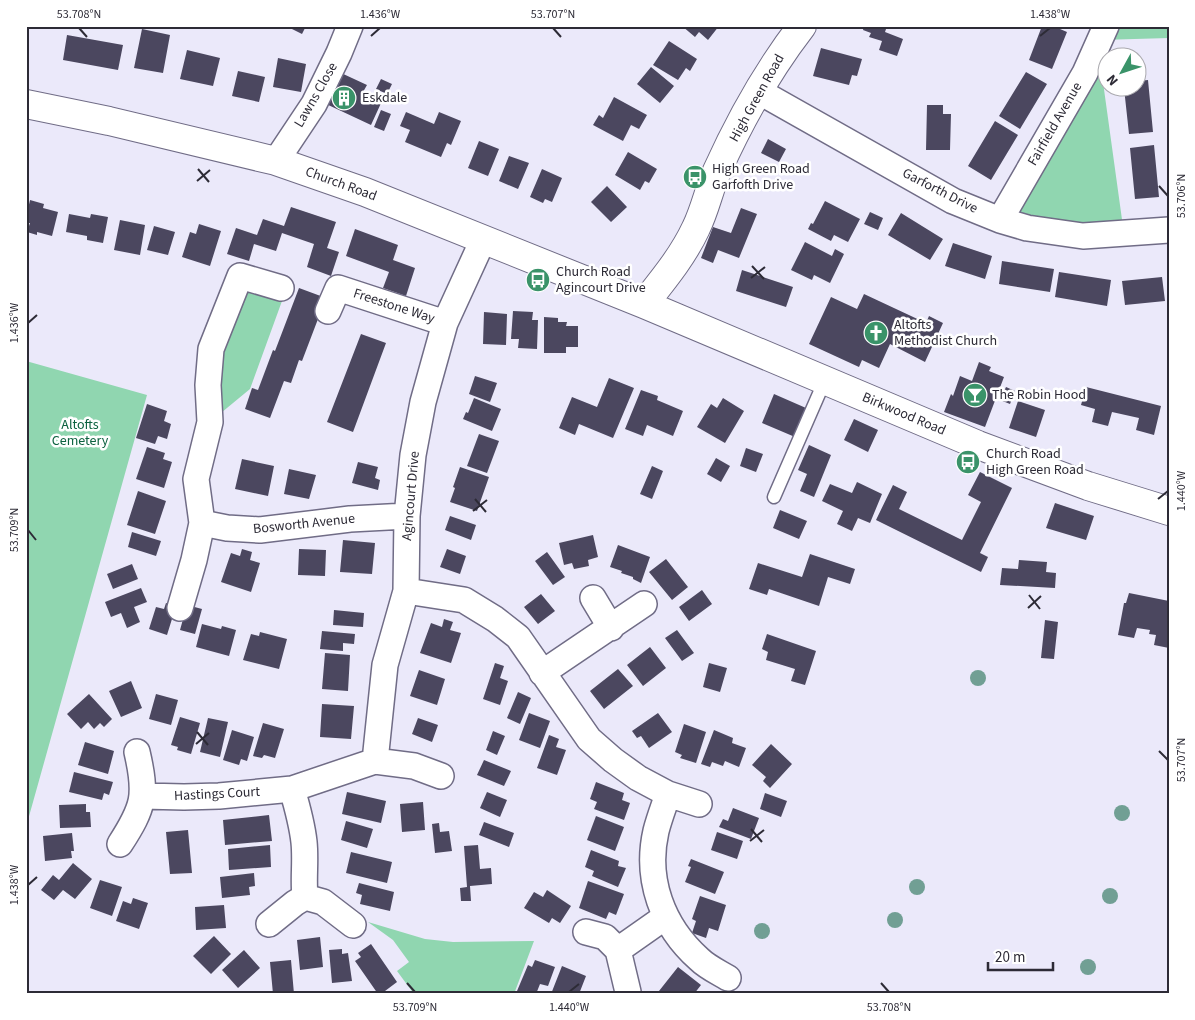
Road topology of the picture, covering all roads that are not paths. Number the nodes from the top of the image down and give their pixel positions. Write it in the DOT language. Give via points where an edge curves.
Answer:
graph roads {
  1 [pos="350,26"];
  2 [pos="802,26"];
  3 [pos="1106,26"];
  4 [pos="758,91"];
  5 [pos="26,104"];
  6 [pos="276,161"];
  7 [pos="1000,220"];
  8 [pos="1169,230"];
  9 [pos="483,240"];
  10 [pos="281,288"];
  11 [pos="644,304"];
  12 [pos="328,311"];
  13 [pos="445,323"];
  14 [pos="825,380"];
  15 [pos="774,497"];
  16 [pos="1169,511"];
  17 [pos="407,516"];
  18 [pos="202,522"];
  19 [pos="406,591"];
  20 [pos="593,598"];
  21 [pos="644,604"];
  22 [pos="180,608"];
  23 [pos="611,628"];
  24 [pos="542,673"];
  25 [pos="137,752"];
  26 [pos="375,761"];
  27 [pos="442,774"];
  28 [pos="292,789"];
  29 [pos="668,794"];
  30 [pos="143,796"];
  31 [pos="699,804"];
  32 [pos="120,844"];
  33 [pos="305,897"];
  34 [pos="665,916"];
  35 [pos="269,924"];
  36 [pos="353,925"];
  37 [pos="586,932"];
  38 [pos="618,950"];
  39 [pos="728,978"];
  40 [pos="628,992"];
  1 -- 6 [label="street, Lawns Close" via="314,104"];
  2 -- 4 [label="street, High Green Road"];
  3 -- 7 [label="street, Fairfield Avenue" via="1085,73"];
  4 -- 7 [label="street, Garforth Drive" via="953,201"];
  4 -- 11 [label="street, High Green Road" via="717,171 696,228 679,259"];
  5 -- 6 [label="street, Church Road"];
  6 -- 9 [label="street, Church Road" via="365,192"];
  7 -- 8 [label="street, Garforth Drive" via="1027,228 1084,236"];
  9 -- 11 [label="street, Church Road"];
  9 -- 13 [label="street, Agincourt Drive"];
  10 -- 18 [label="street" via="240,276 211,349 208,385 210,422 196,479"];
  11 -- 14 [label="street, Birkwood Road"];
  12 -- 13 [label="street, Freestone Way" via="338,288"];
  13 -- 17 [label="street, Agincourt Drive" via="423,402 413,455"];
  14 -- 15 [label="lane"];
  14 -- 16 [label="street, Birkwood Road" via="978,445 1088,486"];
  17 -- 18 [label="street, Bosworth Avenue" via="260,530 227,528"];
  17 -- 19 [label="street, Agincourt Drive"];
  18 -- 22 [label="street"];
  19 -- 24 [label="street" via="464,600 518,638"];
  19 -- 26 [label="street, Agincourt Drive" via="385,665"];
  20 -- 23 [label="street"];
  21 -- 23 [label="street"];
  23 -- 24 [label="street"];
  24 -- 29 [label="street" via="589,739 638,778"];
  25 -- 30 [label="street"];
  26 -- 27 [label="street, Hastings Court" via="414,766"];
  26 -- 28 [label="street, Hastings Court"];
  28 -- 30 [label="street, Hastings Court" via="219,796"];
  28 -- 33 [label="street" via="304,844"];
  29 -- 31 [label="street"];
  29 -- 34 [label="street" via="656,831 652,860 656,893"];
  30 -- 32 [label="street" via="136,819"];
  33 -- 35 [label="street"];
  33 -- 36 [label="street" via="323,902"];
  34 -- 38 [label="street"];
  34 -- 39 [label="street" via="681,941 700,960"];
  37 -- 38 [label="street" via="605,937"];
  38 -- 40 [label="street"];
}
